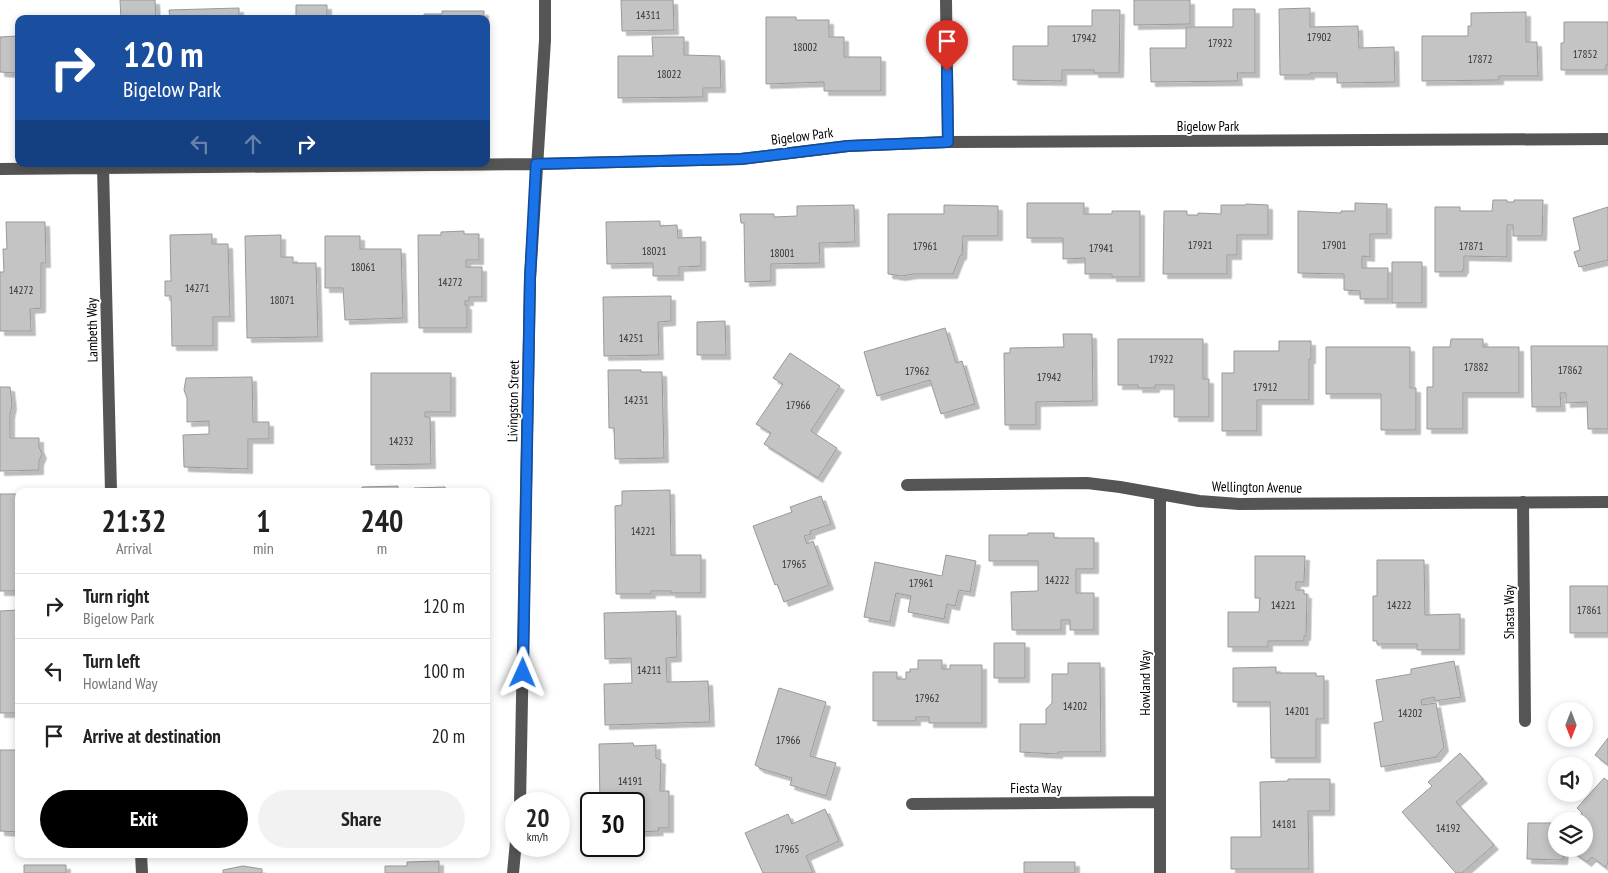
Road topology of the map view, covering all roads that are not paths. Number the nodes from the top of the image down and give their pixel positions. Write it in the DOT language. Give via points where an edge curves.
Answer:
graph roads {
  1 [pos="545,0"];
  2 [pos="946,0"];
  3 [pos="1608,139"];
  4 [pos="948,142"];
  5 [pos="490,164"];
  6 [pos="536,164"];
  7 [pos="103,167"];
  8 [pos="0,170"];
  9 [pos="907,485"];
  10 [pos="111,488"];
  11 [pos="1160,494"];
  12 [pos="1523,502"];
  13 [pos="1608,502"];
  14 [pos="1525,721"];
  15 [pos="520,792"];
  16 [pos="1159,802"];
  17 [pos="912,804"];
  18 [pos="515,857"];
  19 [pos="141,858"];
  20 [pos="142,873"];
  21 [pos="514,873"];
  22 [pos="1160,873"];
  1 -- 6 [label="street, Livingston Street"];
  2 -- 4 [label="street"];
  3 -- 4 [label="street, Bigelow Park"];
  4 -- 6 [label="street, Bigelow Park" via="848,146 741,159"];
  5 -- 6 [label="street, Bigelow Park"];
  6 -- 15 [label="street, Livingston Street" via="530,278"];
  7 -- 8 [label="street, Bigelow Park"];
  7 -- 10 [label="street, Lambeth Way"];
  9 -- 11 [label="street, Wellington Avenue" via="1086,483"];
  11 -- 12 [label="street, Wellington Avenue" via="1239,504"];
  11 -- 16 [label="street, Howland Way"];
  12 -- 13 [label="street, Wellington Avenue"];
  12 -- 14 [label="street, Shasta Way"];
  16 -- 17 [label="street, Fiesta Way"];
  16 -- 22 [label="street, Howland Way"];
  18 -- 21 [label="street"];
  19 -- 20 [label="street"];
}
